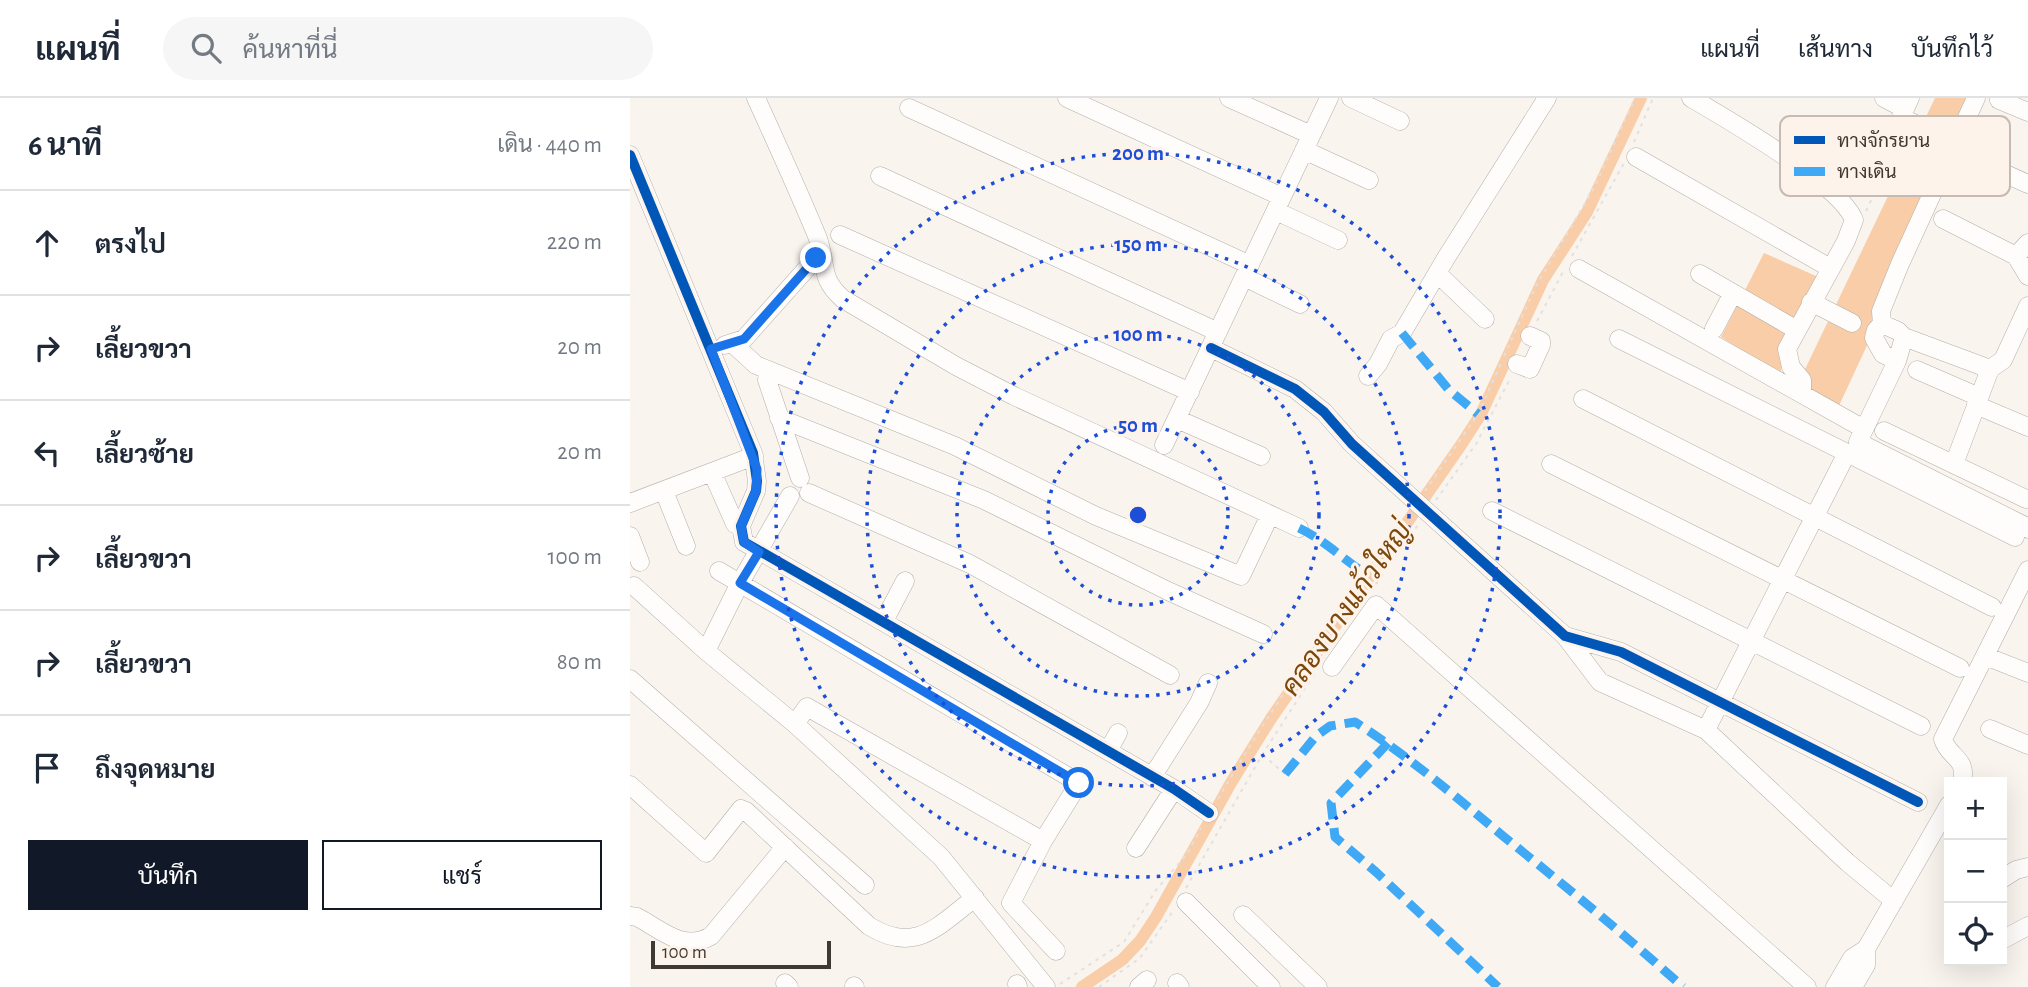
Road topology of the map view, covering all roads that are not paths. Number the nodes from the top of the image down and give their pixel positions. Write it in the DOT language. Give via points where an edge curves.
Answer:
graph roads {
  1 [pos="756,98"];
  2 [pos="1067,98"];
  3 [pos="1229,98"];
  4 [pos="1329,98"];
  5 [pos="1351,98"];
  6 [pos="1547,98"];
  7 [pos="1691,98"];
  8 [pos="1884,98"];
  9 [pos="1976,98"];
  10 [pos="1999,100"];
  11 [pos="909,108"];
  12 [pos="1905,108"];
  13 [pos="2028,112"];
  14 [pos="1968,116"];
  15 [pos="1400,121"];
  16 [pos="1308,142"];
  17 [pos="1631,154"];
  18 [pos="1780,154"];
  19 [pos="630,155"];
  20 [pos="880,176"];
  21 [pos="2010,176"];
  22 [pos="1369,180"];
  23 [pos="2028,184"];
  24 [pos="1836,196"];
  25 [pos="1931,196"];
  26 [pos="1279,204"];
  27 [pos="1943,219"];
  28 [pos="841,235"];
  29 [pos="1338,240"];
  30 [pos="2022,250"];
  31 [pos="816,258"];
  32 [pos="1571,266"];
  33 [pos="1830,268"];
  34 [pos="1247,271"];
  35 [pos="1437,273"];
  36 [pos="1700,274"];
  37 [pos="2028,276"];
  38 [pos="1733,293"];
  39 [pos="1811,302"];
  40 [pos="1300,304"];
  41 [pos="2028,306"];
  42 [pos="1485,319"];
  43 [pos="1852,323"];
  44 [pos="1882,324"];
  45 [pos="1714,329"];
  46 [pos="1797,330"];
  47 [pos="2022,332"];
  48 [pos="1530,336"];
  49 [pos="1904,337"];
  50 [pos="1619,339"];
  51 [pos="1215,340"];
  52 [pos="732,343"];
  53 [pos="711,349"];
  54 [pos="1897,361"];
  55 [pos="1517,364"];
  56 [pos="1990,369"];
  57 [pos="1917,370"];
  58 [pos="1368,376"];
  59 [pos="767,380"];
  60 [pos="1190,392"];
  61 [pos="1802,394"];
  62 [pos="1583,399"];
  63 [pos="1977,401"];
  64 [pos="779,418"];
  65 [pos="1177,419"];
  66 [pos="2028,427"];
  67 [pos="1864,429"];
  68 [pos="1884,430"];
  69 [pos="1164,445"];
  70 [pos="1847,453"];
  71 [pos="1261,456"];
  72 [pos="754,457"];
  73 [pos="1551,464"];
  74 [pos="1954,464"];
  75 [pos="712,472"];
  76 [pos="805,485"];
  77 [pos="664,491"];
  78 [pos="2026,499"];
  79 [pos="630,503"];
  80 [pos="1492,511"];
  81 [pos="1815,517"];
  82 [pos="1268,519"];
  83 [pos="735,524"];
  84 [pos="1299,528"];
  85 [pos="2022,533"];
  86 [pos="630,536"];
  87 [pos="686,546"];
  88 [pos="759,552"];
  89 [pos="640,562"];
  90 [pos="2028,569"];
  91 [pos="719,572"];
  92 [pos="1783,579"];
  93 [pos="905,581"];
  94 [pos="740,583"];
  95 [pos="634,586"];
  96 [pos="1992,607"];
  97 [pos="884,621"];
  98 [pos="1263,634"];
  99 [pos="1565,636"];
  100 [pos="1752,640"];
  101 [pos="706,651"];
  102 [pos="1985,656"];
  103 [pos="1324,667"];
  104 [pos="1960,668"];
  105 [pos="2028,673"];
  106 [pos="1170,674"];
  107 [pos="630,679"];
  108 [pos="1208,683"];
  109 [pos="1720,704"];
  110 [pos="795,724"];
  111 [pos="1921,726"];
  112 [pos="1990,729"];
  113 [pos="1706,730"];
  114 [pos="1118,733"];
  115 [pos="2027,741"];
  116 [pos="1108,751"];
  117 [pos="1152,777"];
  118 [pos="1963,777"];
  119 [pos="630,785"];
  120 [pos="1174,789"];
  121 [pos="1918,803"];
  122 [pos="1209,813"];
  123 [pos="1944,814"];
  124 [pos="1043,841"];
  125 [pos="785,847"];
  126 [pos="1136,848"];
  127 [pos="2028,867"];
  128 [pos="2007,876"];
  129 [pos="864,885"];
  130 [pos="975,898"];
  131 [pos="1894,901"];
  132 [pos="1181,902"];
  133 [pos="1243,915"];
  134 [pos="630,916"];
  135 [pos="2028,926"];
  136 [pos="2007,937"];
  137 [pos="1866,949"];
  138 [pos="1056,951"];
  139 [pos="1048,985"];
  140 [pos="1271,987"];
  141 [pos="1318,987"];
  142 [pos="1807,987"];
  143 [pos="1835,987"];
  144 [pos="1853,987"];
  1 -- 84 [label="street" via="819,240 830,288 843,299 1014,396"];
  2 -- 26 [label="street"];
  3 -- 16 [label="street"];
  4 -- 16 [label="street"];
  5 -- 15 [label="street"];
  6 -- 35 [label="street"];
  7 -- 18 [label="street"];
  8 -- 12 [label="street"];
  9 -- 14 [label="street"];
  10 -- 13 [label="street"];
  11 -- 34 [label="street"];
  16 -- 22 [label="street"];
  16 -- 26 [label="street"];
  17 -- 33 [label="street"];
  19 -- 53 [label="street"];
  20 -- 51 [label="street"];
  21 -- 23 [label="street"];
  24 -- 33 [label="street" via="1850,208 1854,220"];
  25 -- 44 [label="street" via="1881,311"];
  26 -- 29 [label="street"];
  26 -- 34 [label="street"];
  27 -- 30 [label="street"];
  28 -- 60 [label="street"];
  30 -- 37 [label="street"];
  31 -- 52 [label="street" via="744,339"];
  32 -- 61 [label="street"];
  33 -- 39 [label="street"];
  34 -- 40 [label="street"];
  34 -- 51 [label="street"];
  35 -- 42 [label="street"];
  35 -- 58 [label="street" via="1402,333 1391,339"];
  36 -- 38 [label="street"];
  38 -- 45 [label="street"];
  38 -- 46 [label="street"];
  39 -- 43 [label="street"];
  39 -- 46 [label="street"];
  41 -- 47 [label="street"];
  44 -- 49 [label="street"];
  44 -- 54 [label="street" via="1874,338 1883,354"];
  46 -- 61 [label="street" via="1787,349 1791,367 1802,380"];
  47 -- 56 [label="street" via="2003,360"];
  48 -- 55 [label="street" via="1541,341 1530,369"];
  49 -- 54 [label="street"];
  49 -- 56 [label="street"];
  50 -- 70 [label="street"];
  51 -- 60 [label="street"];
  51 -- 99 [label="street" via="1324,412 1352,444"];
  52 -- 53 [label="street"];
  52 -- 82 [label="street" via="756,365 955,446 1096,516 1241,576"];
  53 -- 72 [label="street"];
  54 -- 67 [label="street"];
  56 -- 63 [label="street"];
  57 -- 63 [label="street"];
  59 -- 64 [label="street"];
  60 -- 65 [label="street"];
  61 -- 67 [label="street"];
  62 -- 81 [label="street"];
  63 -- 66 [label="street"];
  63 -- 74 [label="street"];
  64 -- 76 [label="street"];
  64 -- 98 [label="street" via="984,500"];
  65 -- 69 [label="street"];
  65 -- 71 [label="street"];
  67 -- 85 [label="street" via="1858,442 2025,526"];
  68 -- 74 [label="street"];
  70 -- 81 [label="street"];
  70 -- 85 [label="street"];
  72 -- 75 [label="street"];
  72 -- 88 [label="street" via="756,491 741,526 744,542"];
  73 -- 92 [label="street"];
  74 -- 78 [label="street"];
  75 -- 77 [label="street"];
  75 -- 83 [label="street"];
  76 -- 88 [label="street" via="802,500 790,496"];
  76 -- 106 [label="street" via="970,564"];
  77 -- 79 [label="street"];
  77 -- 87 [label="street"];
  80 -- 100 [label="street"];
  81 -- 92 [label="street"];
  81 -- 96 [label="street"];
  86 -- 89 [label="street"];
  88 -- 94 [label="street"];
  88 -- 97 [label="street"];
  90 -- 102 [label="street"];
  91 -- 94 [label="street"];
  92 -- 100 [label="street"];
  92 -- 104 [label="street"];
  93 -- 97 [label="street"];
  94 -- 101 [label="street"];
  94 -- 124 [label="street" via="1079,783"];
  95 -- 101 [label="street"];
  97 -- 116 [label="street"];
  99 -- 109 [label="street" via="1621,653"];
  99 -- 113 [label="street" via="1601,682"];
  100 -- 109 [label="street"];
  100 -- 111 [label="street"];
  101 -- 110 [label="street"];
  102 -- 105 [label="street"];
  102 -- 118 [label="street" via="1943,738 1964,768"];
  103 -- 142 [label="street" via="1376,605"];
  107 -- 129 [label="street"];
  108 -- 117 [label="street"];
  109 -- 113 [label="street"];
  109 -- 121 [label="street"];
  110 -- 124 [label="street" via="807,707"];
  110 -- 130 [label="street" via="941,857"];
  112 -- 115 [label="street"];
  113 -- 131 [label="street"];
  114 -- 116 [label="street"];
  116 -- 117 [label="street"];
  117 -- 120 [label="street"];
  119 -- 125 [label="street" via="706,853 741,809"];
  120 -- 122 [label="street"];
  120 -- 126 [label="street"];
  123 -- 131 [label="street"];
  124 -- 138 [label="street" via="1011,903"];
  125 -- 130 [label="street" via="885,936 917,938"];
  125 -- 134 [label="street" via="711,936 699,943 677,939"];
  127 -- 128 [label="street"];
  130 -- 139 [label="street"];
  131 -- 137 [label="street"];
  132 -- 140 [label="street"];
  133 -- 141 [label="street"];
  135 -- 136 [label="street"];
  137 -- 143 [label="street" via="1852,958"];
  137 -- 144 [label="street" via="1866,965"];
}
